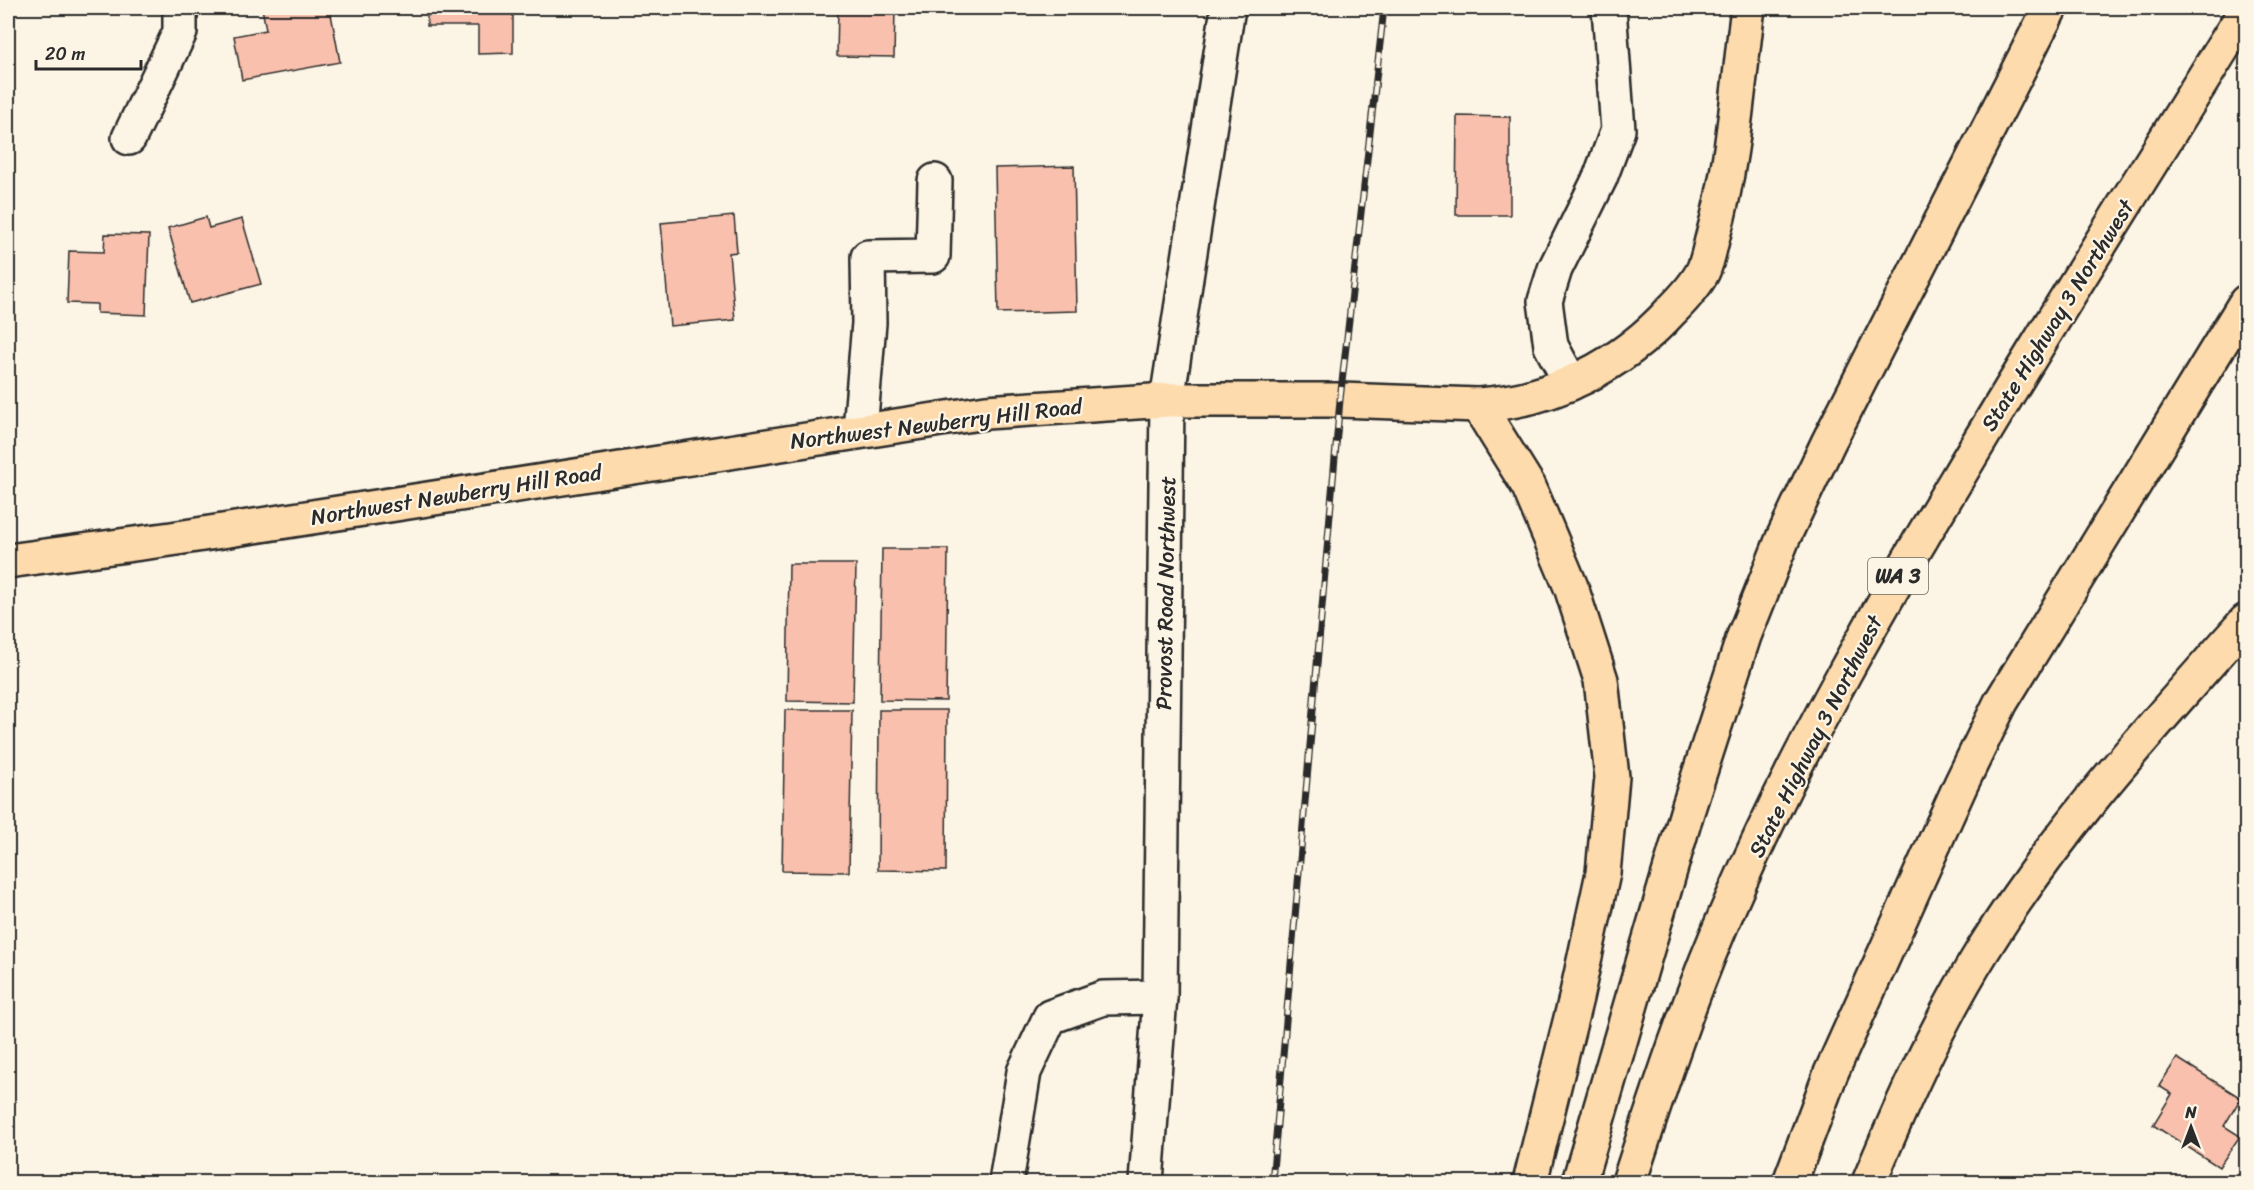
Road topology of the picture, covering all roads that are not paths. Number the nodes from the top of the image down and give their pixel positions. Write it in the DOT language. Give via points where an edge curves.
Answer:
graph roads {
  1 [pos="180,8"];
  2 [pos="1228,8"];
  3 [pos="1609,8"];
  4 [pos="1748,8"];
  5 [pos="2050,8"];
  6 [pos="2247,10"];
  7 [pos="129,138"];
  8 [pos="935,181"];
  9 [pos="2247,302"];
  10 [pos="1570,383"];
  11 [pos="1167,400"];
  12 [pos="1478,405"];
  13 [pos="860,430"];
  14 [pos="8,561"];
  15 [pos="2247,621"];
  16 [pos="1161,998"];
  17 [pos="1006,1182"];
  18 [pos="1146,1182"];
  19 [pos="1530,1182"];
  20 [pos="1579,1182"];
  21 [pos="1629,1182"];
  22 [pos="1790,1182"];
  23 [pos="1869,1182"];
  1 -- 7 [label="street" via="180,32"];
  2 -- 11 [label="street, Provost Road Northwest"];
  3 -- 10 [label="street" via="1618,130 1600,178 1555,269 1545,301 1551,346"];
  4 -- 10 [label="main road, Northwest Newberry Hill Road" via="1724,198 1703,271 1646,336 1609,365"];
  5 -- 20 [label="main road" via="1783,538 1744,636 1687,812"];
  6 -- 21 [label="main road, State Highway 3 Northwest / WA 3" via="2024,365 1886,597 1806,747 1728,910 1692,999"];
  8 -- 13 [label="street" via="933,256 868,257 869,323"];
  9 -- 22 [label="main road" via="2001,702 1831,1073"];
  10 -- 12 [label="main road, Northwest Newberry Hill Road" via="1511,401"];
  11 -- 12 [label="main road, Northwest Newberry Hill Road" via="1328,399"];
  11 -- 13 [label="main road, Northwest Newberry Hill Road" via="996,411"];
  11 -- 16 [label="street, Provost Road Northwest"];
  12 -- 19 [label="main road" via="1529,487 1571,587 1602,680 1612,777 1603,873"];
  13 -- 14 [label="main road, Northwest Newberry Hill Road" via="171,539"];
  15 -- 23 [label="main road" via="2097,790 1983,950 1937,1032"];
  16 -- 17 [label="street" via="1103,998 1050,1017 1024,1072"];
  16 -- 18 [label="street, Provost Road Northwest"];
}
